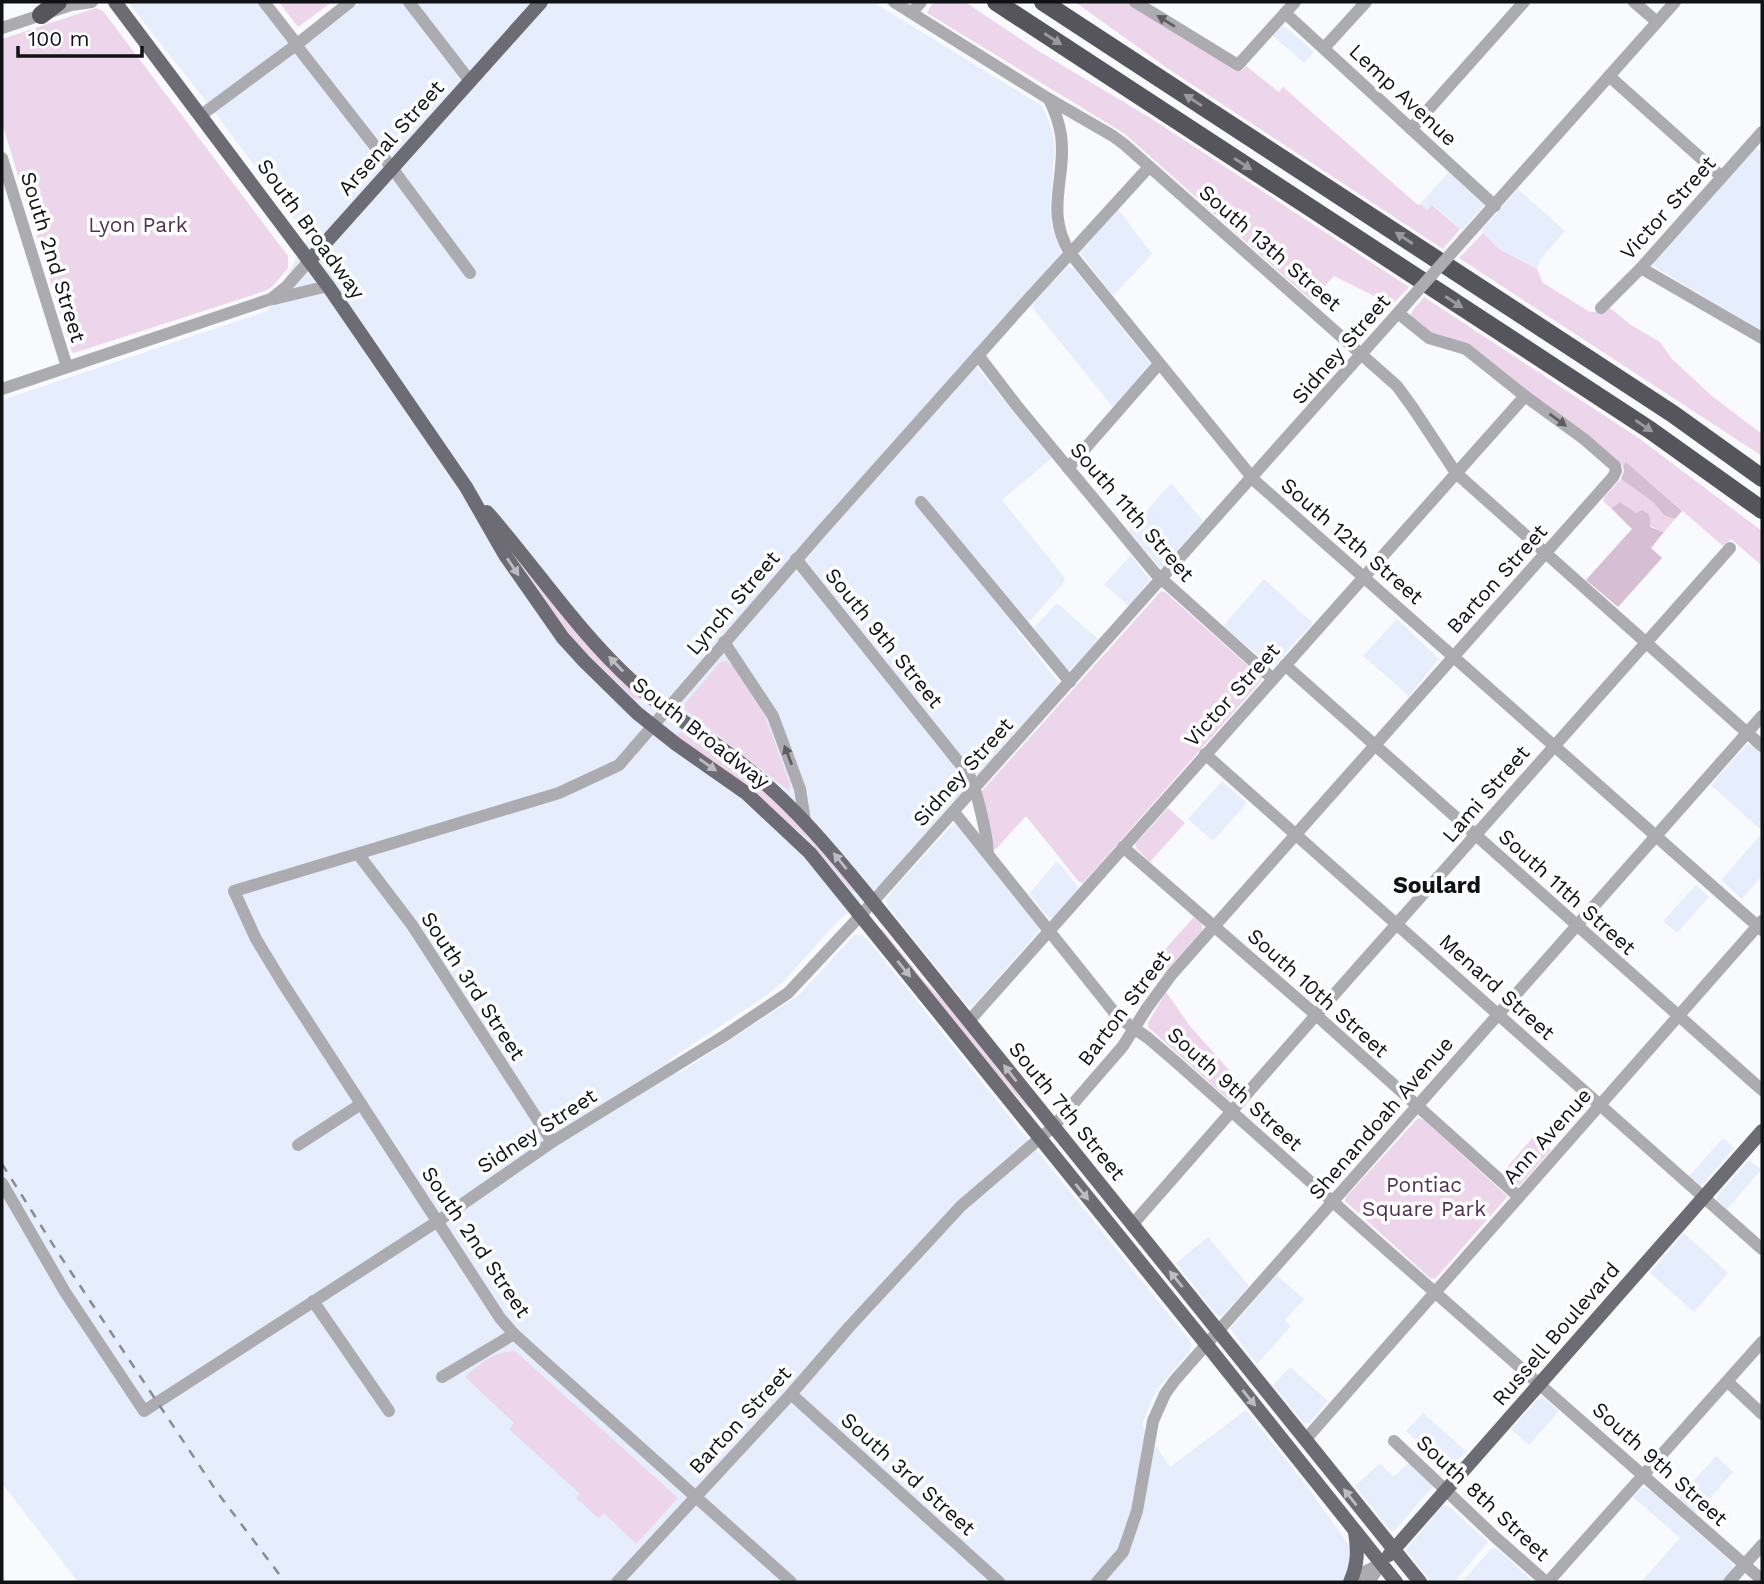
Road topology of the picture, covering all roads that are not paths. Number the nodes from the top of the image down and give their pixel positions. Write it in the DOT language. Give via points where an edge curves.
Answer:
graph roads {
  1 [pos="58,2"];
  2 [pos="92,2"];
  3 [pos="115,2"];
  4 [pos="264,2"];
  5 [pos="351,2"];
  6 [pos="409,2"];
  7 [pos="541,2"];
  8 [pos="894,2"];
  9 [pos="921,2"];
  10 [pos="996,2"];
  11 [pos="1043,2"];
  12 [pos="1135,2"];
  13 [pos="1295,2"];
  14 [pos="1367,2"];
  15 [pos="1524,2"];
  16 [pos="1634,2"];
  17 [pos="1675,2"];
  18 [pos="912,12"];
  19 [pos="1286,13"];
  20 [pos="41,15"];
  21 [pos="1657,22"];
  22 [pos="2,28"];
  23 [pos="296,45"];
  24 [pos="1324,48"];
  25 [pos="1609,76"];
  26 [pos="470,81"];
  27 [pos="1049,99"];
  28 [pos="200,116"];
  29 [pos="1412,129"];
  30 [pos="1759,140"];
  31 [pos="2,158"];
  32 [pos="1149,167"];
  33 [pos="392,168"];
  34 [pos="1722,177"];
  35 [pos="1494,206"];
  36 [pos="1070,253"];
  37 [pos="310,260"];
  38 [pos="1641,268"];
  39 [pos="470,273"];
  40 [pos="328,286"];
  41 [pos="271,299"];
  42 [pos="1601,308"];
  43 [pos="1402,309"];
  44 [pos="1762,338"];
  45 [pos="1363,354"];
  46 [pos="978,355"];
  47 [pos="1159,364"];
  48 [pos="67,367"];
  49 [pos="2,389"];
  50 [pos="1525,396"];
  51 [pos="1068,468"];
  52 [pos="1456,473"];
  53 [pos="1252,478"];
  54 [pos="1762,478"];
  55 [pos="466,487"];
  56 [pos="921,502"];
  57 [pos="1762,510"];
  58 [pos="1730,548"];
  59 [pos="1546,553"];
  60 [pos="796,559"];
  61 [pos="1364,577"];
  62 [pos="1161,579"];
  63 [pos="724,642"];
  64 [pos="1646,643"];
  65 [pos="1454,656"];
  66 [pos="1285,665"];
  67 [pos="1273,679"];
  68 [pos="1070,682"];
  69 [pos="666,710"];
  70 [pos="1762,716"];
  71 [pos="652,726"];
  72 [pos="1748,733"];
  73 [pos="1374,746"];
  74 [pos="1555,746"];
  75 [pos="1762,746"];
  76 [pos="1205,754"];
  77 [pos="974,789"];
  78 [pos="954,812"];
  79 [pos="805,821"];
  80 [pos="1296,835"];
  81 [pos="1475,836"];
  82 [pos="1656,836"];
  83 [pos="1123,847"];
  84 [pos="358,853"];
  85 [pos="989,855"];
  86 [pos="823,868"];
  87 [pos="234,891"];
  88 [pos="873,902"];
  89 [pos="861,915"];
  90 [pos="1397,924"];
  91 [pos="1577,926"];
  92 [pos="1761,926"];
  93 [pos="1214,927"];
  94 [pos="1049,930"];
  95 [pos="1499,1014"];
  96 [pos="1316,1015"];
  97 [pos="1679,1016"];
  98 [pos="969,1021"];
  99 [pos="1135,1028"];
  100 [pos="1762,1090"];
  101 [pos="361,1104"];
  102 [pos="1600,1105"];
  103 [pos="1417,1107"];
  104 [pos="1231,1112"];
  105 [pos="1053,1127"];
  106 [pos="1762,1131"];
  107 [pos="1040,1138"];
  108 [pos="551,1142"];
  109 [pos="298,1145"];
  110 [pos="2,1183"];
  111 [pos="1518,1197"];
  112 [pos="1704,1197"];
  113 [pos="1333,1202"];
  114 [pos="438,1221"];
  115 [pos="1132,1225"];
  116 [pos="1762,1249"];
  117 [pos="1435,1292"];
  118 [pos="313,1301"];
  119 [pos="1219,1332"];
  120 [pos="514,1334"];
  121 [pos="1762,1342"];
  122 [pos="1207,1345"];
  123 [pos="442,1377"];
  124 [pos="1728,1381"];
  125 [pos="1539,1384"];
  126 [pos="791,1394"];
  127 [pos="389,1411"];
  128 [pos="1762,1414"];
  129 [pos="1305,1440"];
  130 [pos="1394,1441"];
  131 [pos="1643,1475"];
  132 [pos="1446,1490"];
  133 [pos="696,1496"];
  134 [pos="1354,1530"];
  135 [pos="1762,1545"];
  136 [pos="1393,1550"];
  137 [pos="1381,1564"];
  138 [pos="1745,1565"];
  139 [pos="1762,1580"];
  140 [pos="617,1582"];
  141 [pos="791,1582"];
  142 [pos="999,1582"];
  143 [pos="1097,1582"];
  144 [pos="1351,1582"];
  145 [pos="1369,1582"];
  146 [pos="1396,1582"];
  147 [pos="1420,1582"];
  148 [pos="1547,1582"];
  149 [pos="1729,1582"];
  1 -- 20 [label="highway"];
  2 -- 20 [label="street"];
  3 -- 28 [label="main road, South Broadway"];
  4 -- 23 [label="street"];
  5 -- 23 [label="street"];
  6 -- 26 [label="street"];
  7 -- 26 [label="main road, Arsenal Street"];
  8 -- 18 [label="street, South 13th Street"];
  9 -- 18 [label="street"];
  10 -- 57 [label="highway, one-way" via="1640,423"];
  54 -- 11 [label="highway, one-way" via="1672,414"];
  19 -- 12 [label="street, one-way" via="1238,65"];
  13 -- 19 [label="street"];
  14 -- 24 [label="street"];
  15 -- 29 [label="street"];
  16 -- 21 [label="street"];
  17 -- 21 [label="street, Sidney Street"];
  18 -- 27 [label="street, South 13th Street"];
  19 -- 24 [label="street, Lemp Avenue"];
  20 -- 22 [label="street"];
  21 -- 25 [label="street, Sidney Street"];
  23 -- 28 [label="street"];
  23 -- 33 [label="street"];
  24 -- 29 [label="street, Lemp Avenue"];
  25 -- 34 [label="street"];
  25 -- 35 [label="street, Sidney Street"];
  26 -- 33 [label="main road, Arsenal Street"];
  27 -- 32 [label="street, South 13th Street" via="1113,136"];
  27 -- 36 [label="street, South 12th Street" via="1061,136 1057,222"];
  28 -- 37 [label="main road, South Broadway"];
  29 -- 35 [label="street, Lemp Avenue"];
  30 -- 34 [label="street, Victor Street"];
  31 -- 48 [label="street, South 2nd Street"];
  32 -- 36 [label="street, Lynch Street"];
  32 -- 45 [label="street, South 13th Street"];
  33 -- 37 [label="main road, Arsenal Street"];
  33 -- 39 [label="street"];
  34 -- 38 [label="street, Victor Street"];
  35 -- 43 [label="street, Sidney Street, bridge"];
  36 -- 46 [label="street, Lynch Street"];
  36 -- 47 [label="street, South 12th Street"];
  37 -- 40 [label="main road, South Broadway"];
  37 -- 41 [label="street, Arsenal Street"];
  38 -- 42 [label="street, Victor Street"];
  38 -- 44 [label="street"];
  40 -- 41 [label="street, Arsenal Street"];
  40 -- 55 [label="main road, South Broadway"];
  41 -- 48 [label="street, Arsenal Street"];
  43 -- 45 [label="street, Sidney Street"];
  43 -- 50 [label="street" via="1429,338 1465,349"];
  45 -- 52 [label="street, South 13th Street" via="1397,386"];
  45 -- 53 [label="street, Sidney Street"];
  46 -- 51 [label="street, South 11th Street"];
  46 -- 60 [label="street, Lynch Street"];
  47 -- 51 [label="street"];
  47 -- 53 [label="street, South 12th Street"];
  48 -- 49 [label="street, Arsenal Street"];
  50 -- 52 [label="street, Victor Street"];
  50 -- 59 [label="street, Barton Street, one-way" via="1584,439 1616,471"];
  51 -- 62 [label="street, South 11th Street"];
  52 -- 59 [label="street, South 13th Street"];
  52 -- 61 [label="street, Victor Street"];
  53 -- 61 [label="street, South 12th Street"];
  53 -- 62 [label="street, Sidney Street"];
  69 -- 55 [label="main road, South Broadway, one-way" via="599,647"];
  55 -- 71 [label="main road, South Broadway, one-way" via="507,558 564,638"];
  56 -- 68 [label="street"];
  58 -- 64 [label="street, Lami Street"];
  59 -- 64 [label="street, South 13th Street"];
  59 -- 65 [label="street, Barton Street"];
  60 -- 63 [label="street, Lynch Street"];
  60 -- 77 [label="street, South 9th Street" via="965,769"];
  61 -- 65 [label="street, South 12th Street"];
  61 -- 66 [label="street, Victor Street"];
  62 -- 67 [label="street, South 11th Street"];
  62 -- 68 [label="street, Sidney Street"];
  63 -- 69 [label="street, Lynch Street"];
  79 -- 63 [label="street, one-way" via="800,789 774,716"];
  64 -- 72 [label="street, South 13th Street"];
  64 -- 74 [label="street, Lami Street"];
  65 -- 73 [label="street, Barton Street"];
  65 -- 74 [label="street, South 12th Street"];
  66 -- 67 [label="street, Victor Street"];
  66 -- 73 [label="street, South 11th Street"];
  67 -- 76 [label="street, Victor Street"];
  68 -- 77 [label="street, Sidney Street"];
  69 -- 71 [label="street, Lynch Street"];
  69 -- 79 [label="main road, South Broadway" via="747,767"];
  70 -- 72 [label="street, Shenandoah Avenue"];
  71 -- 84 [label="street, Lynch Street" via="619,765 559,793"];
  71 -- 86 [label="main road, South Broadway, one-way" via="746,793"];
  72 -- 75 [label="street, South 13th Street"];
  72 -- 82 [label="street, Shenandoah Avenue"];
  73 -- 80 [label="street, Barton Street"];
  73 -- 81 [label="street, South 11th Street"];
  74 -- 81 [label="street, Lami Street"];
  74 -- 82 [label="street, South 12th Street"];
  76 -- 80 [label="street, Menard Street"];
  76 -- 83 [label="street, Victor Street"];
  77 -- 78 [label="street, Sidney Street"];
  77 -- 85 [label="street, South 9th Street"];
  78 -- 85 [label="street, South 9th Street"];
  78 -- 88 [label="street, Sidney Street"];
  88 -- 79 [label="main road, South 7th Street, one-way"];
  80 -- 90 [label="street, Menard Street"];
  80 -- 93 [label="street, Barton Street"];
  81 -- 90 [label="street, Lami Street"];
  81 -- 91 [label="street, South 11th Street"];
  82 -- 91 [label="street, Shenandoah Avenue"];
  82 -- 92 [label="street, South 12th Street"];
  83 -- 93 [label="street, South 10th Street"];
  83 -- 94 [label="street, Victor Street"];
  84 -- 87 [label="street, Lynch Street"];
  84 -- 108 [label="street, South 3rd Street" via="412,925"];
  85 -- 94 [label="street, South 9th Street"];
  86 -- 89 [label="main road, South 7th Street"];
  87 -- 101 [label="street, South 2nd Street" via="278,976"];
  88 -- 89 [label="street, Sidney Street"];
  88 -- 98 [label="main road, South 7th Street"];
  89 -- 107 [label="main road, South 7th Street, one-way"];
  89 -- 108 [label="street, Sidney Street" via="788,993"];
  90 -- 95 [label="street, Menard Street"];
  90 -- 96 [label="street, Lami Street"];
  91 -- 95 [label="street, Shenandoah Avenue"];
  91 -- 97 [label="street, South 11th Street"];
  92 -- 97 [label="street, Ann Avenue"];
  93 -- 96 [label="street, South 10th Street"];
  93 -- 99 [label="street, Barton Street" via="1164,984"];
  94 -- 98 [label="street, Victor Street"];
  94 -- 99 [label="street, South 9th Street" via="1118,1017"];
  95 -- 102 [label="street, Menard Street"];
  95 -- 103 [label="street, Shenandoah Avenue"];
  96 -- 103 [label="street, South 10th Street"];
  96 -- 104 [label="street, Lami Street"];
  97 -- 100 [label="street, South 11th Street"];
  97 -- 102 [label="street, Ann Avenue"];
  105 -- 98 [label="main road, South 7th Street, one-way"];
  99 -- 104 [label="street, South 9th Street"];
  99 -- 105 [label="street, Barton Street"];
  101 -- 109 [label="street"];
  101 -- 114 [label="street, South 2nd Street"];
  102 -- 111 [label="street, Ann Avenue"];
  102 -- 112 [label="street, Menard Street"];
  103 -- 111 [label="street, South 10th Street"];
  103 -- 113 [label="street, Shenandoah Avenue"];
  104 -- 113 [label="street, South 9th Street"];
  104 -- 115 [label="street, Lami Street"];
  105 -- 107 [label="street, Barton Street"];
  105 -- 115 [label="main road, South 7th Street"];
  106 -- 112 [label="main road, Russell Boulevard"];
  107 -- 122 [label="main road, South 7th Street, one-way"];
  107 -- 126 [label="street, Barton Street" via="961,1206"];
  108 -- 114 [label="street, Sidney Street"];
  110 -- 118 [label="street, Sidney Street" via="65,1292 144,1411"];
  111 -- 117 [label="street, Ann Avenue"];
  112 -- 116 [label="street, Menard Street"];
  112 -- 125 [label="main road, Russell Boulevard"];
  113 -- 117 [label="street, South 9th Street"];
  113 -- 119 [label="street, Shenandoah Avenue"];
  114 -- 118 [label="street, Sidney Street"];
  114 -- 120 [label="street, South 2nd Street"];
  119 -- 115 [label="main road, South 7th Street, one-way"];
  117 -- 125 [label="street, South 9th Street"];
  117 -- 129 [label="street, Ann Avenue"];
  118 -- 127 [label="street"];
  119 -- 122 [label="street, Shenandoah Avenue"];
  119 -- 129 [label="main road, South 7th Street"];
  120 -- 123 [label="street"];
  120 -- 133 [label="street, South 2nd Street"];
  121 -- 124 [label="street"];
  122 -- 134 [label="main road, South 7th Street, one-way"];
  122 -- 143 [label="street, Shenandoah Avenue" via="1175,1380 1158,1408 1137,1511 1123,1552"];
  124 -- 128 [label="street"];
  124 -- 131 [label="street"];
  125 -- 131 [label="street, South 9th Street"];
  125 -- 132 [label="main road, Russell Boulevard"];
  126 -- 133 [label="street, Barton Street"];
  126 -- 142 [label="street, South 3rd Street"];
  136 -- 129 [label="main road, South 7th Street, one-way"];
  130 -- 132 [label="street, South 8th Street"];
  131 -- 138 [label="street, South 9th Street"];
  131 -- 148 [label="street"];
  132 -- 136 [label="main road, Russell Boulevard"];
  132 -- 148 [label="street, South 8th Street"];
  133 -- 140 [label="street, Barton Street"];
  133 -- 141 [label="street, South 2nd Street"];
  134 -- 137 [label="main road, South 7th Street"];
  134 -- 144 [label="main road" via="1357,1559"];
  135 -- 138 [label="street"];
  136 -- 137 [label="main road, Russell Boulevard"];
  136 -- 147 [label="main road, South 7th Street"];
  137 -- 144 [label="street, Russell Boulevard"];
  137 -- 145 [label="street, Russell Boulevard"];
  137 -- 146 [label="main road, South 7th Street"];
  138 -- 139 [label="street, South 9th Street"];
  138 -- 149 [label="street"];
}
